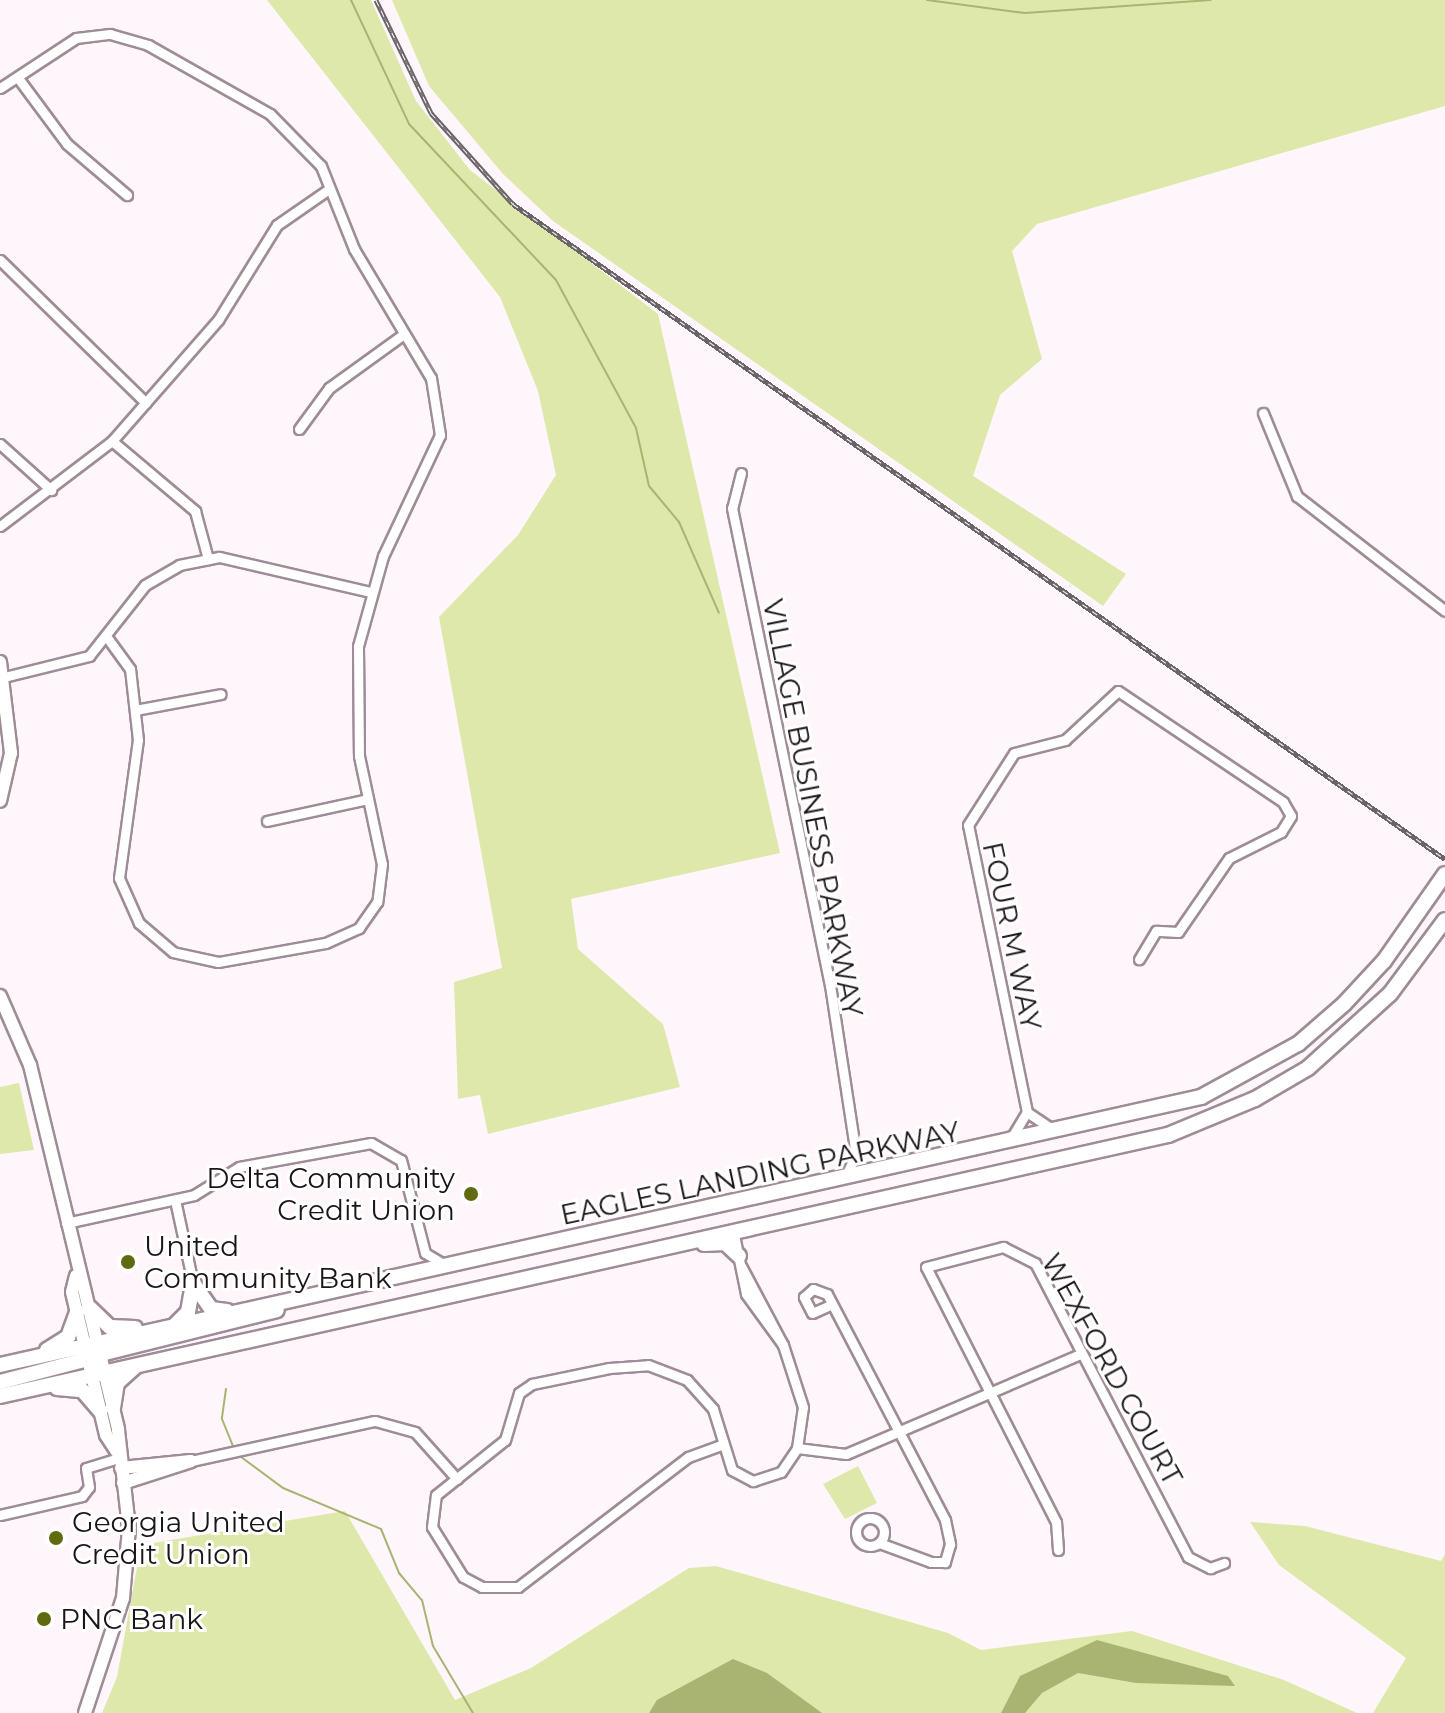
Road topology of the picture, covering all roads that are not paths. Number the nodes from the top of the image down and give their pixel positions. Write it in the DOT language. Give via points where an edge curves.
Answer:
graph roads {
  1 [pos="18,78"];
  2 [pos="0,88"];
  3 [pos="329,189"];
  4 [pos="127,195"];
  5 [pos="0,260"];
  6 [pos="404,334"];
  7 [pos="146,403"];
  8 [pos="1263,413"];
  9 [pos="299,429"];
  10 [pos="112,441"];
  11 [pos="0,444"];
  12 [pos="741,473"];
  13 [pos="51,490"];
  14 [pos="0,526"];
  15 [pos="208,559"];
  16 [pos="371,592"];
  17 [pos="1445,611"];
  18 [pos="106,636"];
  19 [pos="0,662"];
  20 [pos="4,677"];
  21 [pos="221,694"];
  22 [pos="135,710"];
  23 [pos="368,799"];
  24 [pos="0,801"];
  25 [pos="267,821"];
  26 [pos="1445,874"];
  27 [pos="1445,920"];
  28 [pos="1139,959"];
  29 [pos="0,996"];
  30 [pos="1027,1112"];
  31 [pos="1063,1133"];
  32 [pos="1006,1145"];
  33 [pos="856,1154"];
  34 [pos="885,1172"];
  35 [pos="838,1182"];
  36 [pos="175,1200"];
  37 [pos="776,1221"];
  38 [pos="66,1223"];
  39 [pos="733,1230"];
  40 [pos="425,1253"];
  41 [pos="597,1261"];
  42 [pos="740,1264"];
  43 [pos="448,1267"];
  44 [pos="409,1274"];
  45 [pos="193,1283"];
  46 [pos="311,1295"];
  47 [pos="828,1306"];
  48 [pos="84,1310"];
  49 [pos="232,1312"];
  50 [pos="176,1324"];
  51 [pos="783,1345"];
  52 [pos="93,1349"];
  53 [pos="1081,1354"];
  54 [pos="35,1357"];
  55 [pos="146,1361"];
  56 [pos="0,1365"];
  57 [pos="98,1372"];
  58 [pos="3,1390"];
  59 [pos="991,1392"];
  60 [pos="107,1410"];
  61 [pos="900,1431"];
  62 [pos="721,1445"];
  63 [pos="797,1448"];
  64 [pos="119,1459"];
  65 [pos="191,1461"];
  66 [pos="457,1479"];
  67 [pos="123,1483"];
  68 [pos="0,1515"];
  69 [pos="879,1543"];
  70 [pos="1058,1550"];
  71 [pos="1224,1563"];
  72 [pos="85,1713"];
  1 -- 2 [label="street"];
  1 -- 3 [label="street" via="76,38 127,37 270,114 314,157"];
  1 -- 4 [label="street" via="67,144"];
  3 -- 6 [label="street" via="354,249"];
  3 -- 7 [label="street" via="277,225 218,320"];
  5 -- 7 [label="street"];
  6 -- 9 [label="street" via="356,363"];
  6 -- 16 [label="street" via="437,394 440,435"];
  7 -- 10 [label="street"];
  8 -- 17 [label="street" via="1297,496"];
  10 -- 13 [label="street"];
  10 -- 15 [label="street" via="195,511"];
  11 -- 13 [label="street"];
  12 -- 33 [label="street, VILLAGE BUSINESS PARKWAY" via="732,508 830,985"];
  13 -- 14 [label="street"];
  15 -- 16 [label="street" via="286,569"];
  15 -- 18 [label="street" via="179,565 145,585"];
  16 -- 23 [label="street" via="355,680"];
  18 -- 20 [label="street" via="71,664"];
  18 -- 22 [label="street" via="126,658"];
  19 -- 20 [label="street"];
  20 -- 24 [label="street" via="11,753"];
  21 -- 22 [label="street"];
  22 -- 23 [label="street" via="135,772 119,878 139,923 173,952 243,959 359,928 381,887"];
  23 -- 25 [label="street"];
  26 -- 31 [label="main road, EAGLES LANDING PARKWAY" via="1344,1004 1251,1074 1201,1097"];
  27 -- 37 [label="main road, EAGLES LANDING PARKWAY" via="1354,1031 1308,1068 1211,1120"];
  28 -- 30 [label="street, FOUR M WAY" via="1156,931 1178,932 1229,858 1281,832 1291,816 1283,802 1128,694 1107,695 1065,740 1014,753 968,825"];
  29 -- 38 [label="street" via="30,1065"];
  30 -- 31 [label="street"];
  30 -- 32 [label="street"];
  31 -- 32 [label="main road, EAGLES LANDING PARKWAY"];
  32 -- 34 [label="main road, EAGLES LANDING PARKWAY"];
  33 -- 34 [label="street"];
  33 -- 35 [label="street"];
  34 -- 35 [label="main road, EAGLES LANDING PARKWAY"];
  35 -- 43 [label="main road, EAGLES LANDING PARKWAY"];
  36 -- 38 [label="street"];
  36 -- 40 [label="street" via="239,1167 371,1143 401,1160"];
  36 -- 45 [label="street"];
  37 -- 39 [label="main road, EAGLES LANDING PARKWAY"];
  37 -- 42 [label="main road" via="747,1236"];
  38 -- 48 [label="street"];
  39 -- 41 [label="main road, EAGLES LANDING PARKWAY"];
  39 -- 42 [label="street"];
  40 -- 43 [label="street"];
  40 -- 44 [label="street"];
  41 -- 42 [label="main road" via="716,1241"];
  41 -- 55 [label="main road, EAGLES LANDING PARKWAY"];
  42 -- 51 [label="street"];
  42 -- 51 [label="street" via="753,1308"];
  43 -- 44 [label="main road, EAGLES LANDING PARKWAY"];
  44 -- 46 [label="main road, EAGLES LANDING PARKWAY"];
  45 -- 49 [label="main road" via="211,1309"];
  45 -- 50 [label="main road" via="188,1312"];
  46 -- 49 [label="main road, EAGLES LANDING PARKWAY"];
  46 -- 52 [label="main road" via="230,1326"];
  47 -- 61 [label="street"];
  48 -- 50 [label="main road" via="118,1328"];
  48 -- 52 [label="street"];
  48 -- 54 [label="main road" via="68,1337"];
  49 -- 50 [label="main road, EAGLES LANDING PARKWAY"];
  50 -- 52 [label="main road, EAGLES LANDING PARKWAY"];
  51 -- 63 [label="street" via="801,1395"];
  52 -- 54 [label="main road, EAGLES LANDING PARKWAY"];
  52 -- 57 [label="main road"];
  52 -- 58 [label="main road"];
  53 -- 59 [label="street"];
  53 -- 59 [label="street, WEXFORD COURT" via="1035,1263 1019,1251 1003,1247 926,1267"];
  53 -- 71 [label="street, WEXFORD COURT" via="1188,1557 1210,1568"];
  54 -- 56 [label="main road, EAGLES LANDING PARKWAY"];
  55 -- 57 [label="main road, EAGLES LANDING PARKWAY"];
  55 -- 60 [label="main road" via="123,1374"];
  57 -- 58 [label="main road, EAGLES LANDING PARKWAY"];
  57 -- 60 [label="street"];
  58 -- 60 [label="main road" via="74,1387"];
  59 -- 61 [label="street"];
  59 -- 70 [label="street" via="1056,1522"];
  60 -- 64 [label="street"];
  61 -- 63 [label="street" via="846,1454"];
  61 -- 69 [label="street" via="945,1520 948,1557 931,1562"];
  62 -- 63 [label="street" via="732,1470 753,1481 781,1472"];
  62 -- 66 [label="street" via="713,1409 687,1380 648,1365 609,1368 532,1384 519,1393 505,1440"];
  62 -- 66 [label="street" via="688,1457 538,1578 501,1590 463,1577 432,1527 430,1505"];
  64 -- 65 [label="street"];
  64 -- 67 [label="street"];
  64 -- 68 [label="street" via="86,1468 89,1487 82,1496"];
  65 -- 66 [label="street" via="375,1421 415,1432"];
  65 -- 67 [label="street"];
  67 -- 72 [label="street" via="123,1598"];
}
